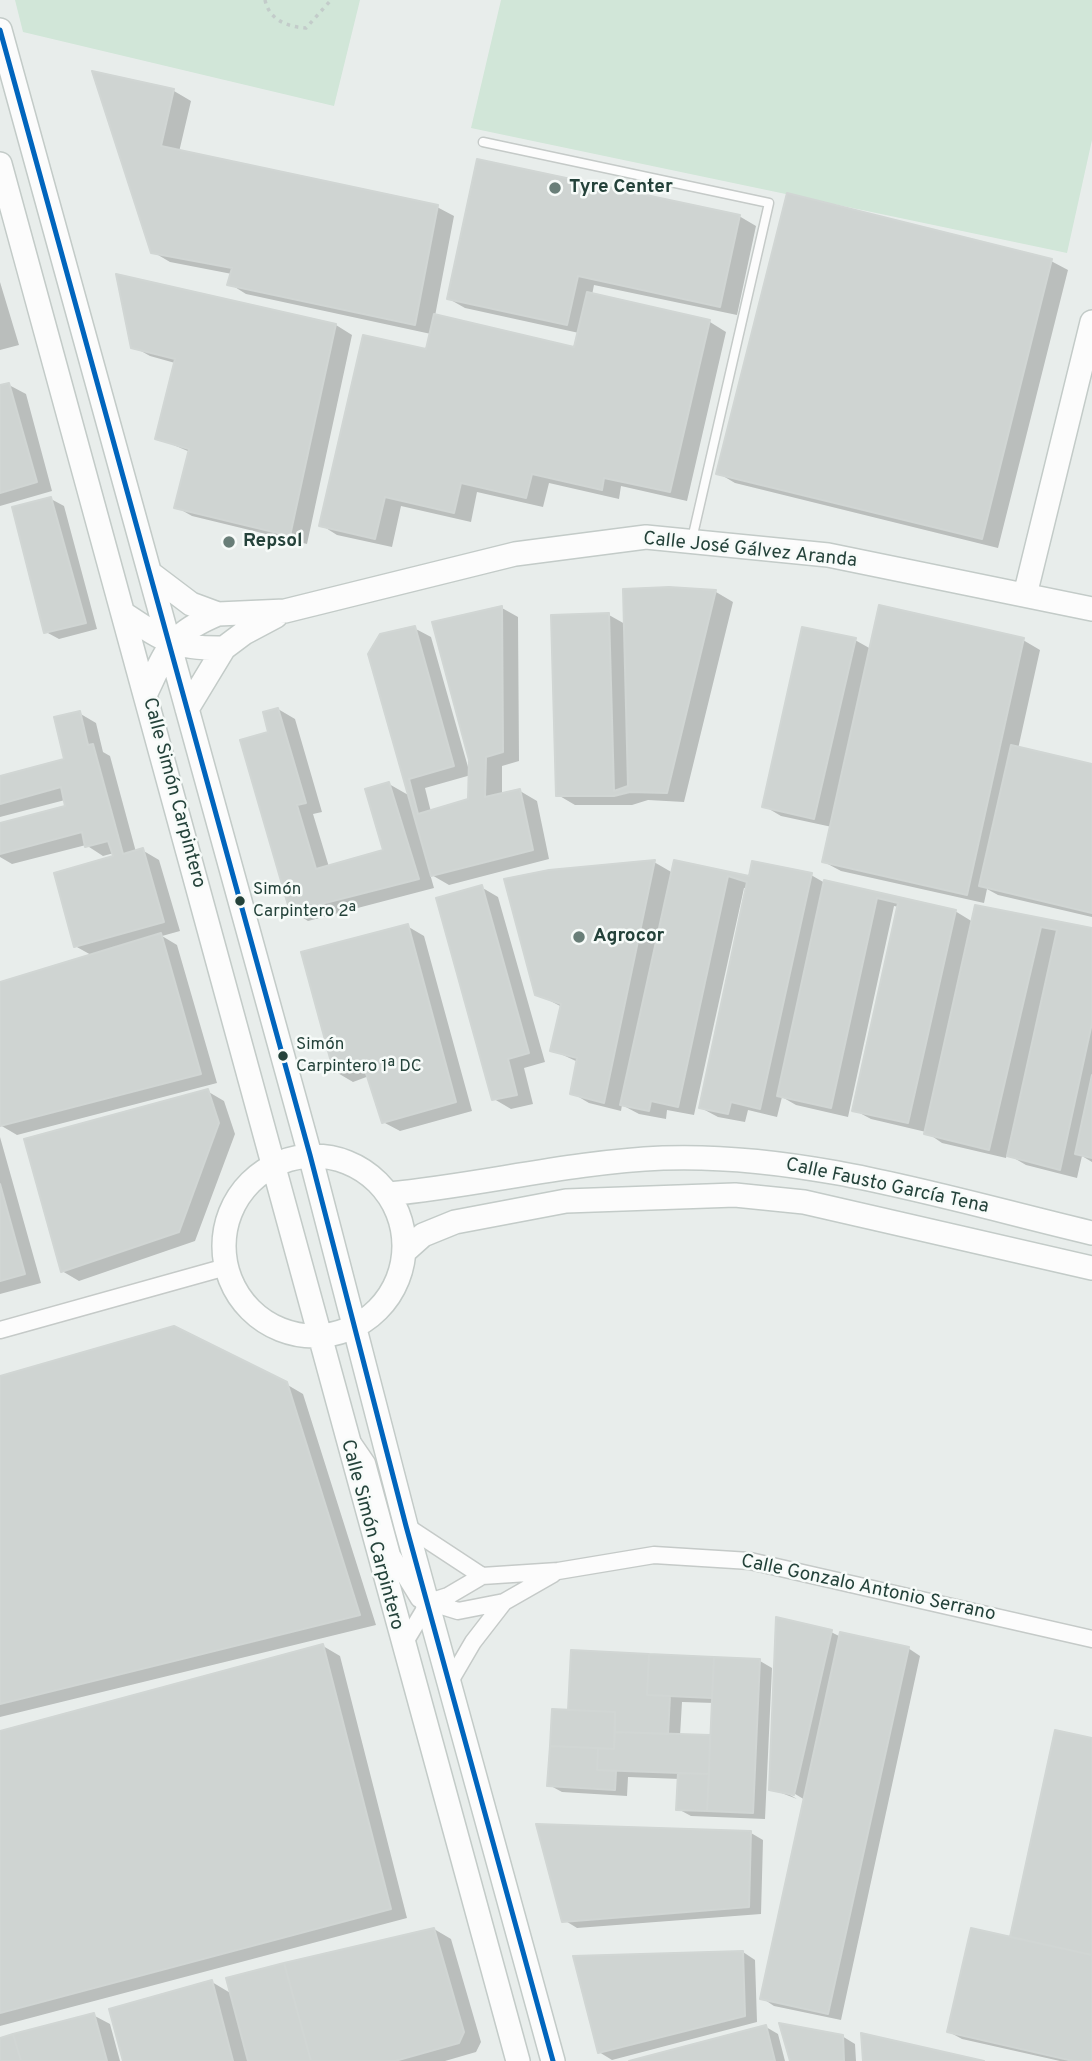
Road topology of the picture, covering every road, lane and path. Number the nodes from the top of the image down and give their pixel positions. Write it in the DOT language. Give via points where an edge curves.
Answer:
graph roads {
  1 [pos="265,0"];
  2 [pos="331,0"];
  3 [pos="0,30"];
  4 [pos="483,142"];
  5 [pos="0,164"];
  6 [pos="1092,322"];
  7 [pos="691,542"];
  8 [pos="149,573"];
  9 [pos="1025,595"];
  10 [pos="1092,609"];
  11 [pos="285,611"];
  12 [pos="124,614"];
  13 [pos="218,614"];
  14 [pos="169,643"];
  15 [pos="224,648"];
  16 [pos="146,693"];
  17 [pos="187,709"];
  18 [pos="310,1155"];
  19 [pos="273,1165"];
  20 [pos="389,1194"];
  21 [pos="1092,1233"];
  22 [pos="404,1252"];
  23 [pos="226,1267"];
  24 [pos="1092,1268"];
  25 [pos="356,1326"];
  26 [pos="0,1330"];
  27 [pos="317,1337"];
  28 [pos="340,1422"];
  29 [pos="406,1526"];
  30 [pos="558,1572"];
  31 [pos="482,1576"];
  32 [pos="429,1602"];
  33 [pos="504,1602"];
  34 [pos="1092,1639"];
  35 [pos="402,1647"];
  36 [pos="449,1683"];
  37 [pos="495,1852"];
  38 [pos="462,1862"];
  39 [pos="508,1895"];
  40 [pos="474,1905"];
  41 [pos="518,2061"];
  42 [pos="553,2061"];
  1 -- 2 [label="path" via="267,9 286,26 306,28"];
  3 -- 8 [label="street, Calle Simón Carpintero"];
  4 -- 7 [label="lane" via="769,203"];
  5 -- 12 [label="street, Calle Simón Carpintero"];
  6 -- 9 [label="street"];
  7 -- 9 [label="street, Calle José Gálvez Aranda" via="828,555"];
  7 -- 11 [label="street, Calle José Gálvez Aranda" via="646,537 515,554"];
  8 -- 13 [label="street, Calle José Gálvez Aranda" via="191,604"];
  8 -- 14 [label="street, Calle Simón Carpintero"];
  9 -- 10 [label="street, Calle José Gálvez Aranda"];
  11 -- 13 [label="street, Calle José Gálvez Aranda"];
  11 -- 15 [label="street, Calle José Gálvez Aranda"];
  12 -- 14 [label="street"];
  12 -- 16 [label="street, Calle Simón Carpintero"];
  13 -- 14 [label="street"];
  14 -- 15 [label="street"];
  14 -- 16 [label="street"];
  14 -- 17 [label="street, Calle Simón Carpintero"];
  15 -- 17 [label="street, Calle José Gálvez Aranda"];
  16 -- 19 [label="street, Calle Simón Carpintero"];
  17 -- 18 [label="street, Calle Simón Carpintero"];
  18 -- 19 [label="street"];
  18 -- 20 [label="street" via="341,1159 368,1172"];
  18 -- 25 [label="street, Calle Simón Carpintero"];
  19 -- 23 [label="street" via="249,1183 232,1208 223,1237"];
  19 -- 27 [label="street, Calle Simón Carpintero"];
  20 -- 21 [label="street, Calle Fausto García Tena" via="446,1189 534,1171 663,1158 743,1160 815,1168"];
  20 -- 22 [label="street" via="401,1222"];
  22 -- 24 [label="street, Calle Fausto García Tena" via="423,1235 455,1222 566,1201 735,1195 804,1202"];
  22 -- 25 [label="street" via="397,1282 386,1299"];
  23 -- 26 [label="street"];
  23 -- 27 [label="street" via="238,1296 259,1318 286,1333"];
  25 -- 27 [label="street"];
  25 -- 29 [label="street, Calle Simón Carpintero"];
  27 -- 28 [label="street, Calle Simón Carpintero"];
  28 -- 32 [label="street, Calle Simón Carpintero" via="367,1463 392,1555 419,1599"];
  28 -- 35 [label="street, Calle Simón Carpintero"];
  29 -- 31 [label="street"];
  29 -- 32 [label="street, Calle Simón Carpintero"];
  30 -- 31 [label="street, Calle Gonzalo Antonio Serrano"];
  30 -- 33 [label="street, Calle Gonzalo Antonio Serrano"];
  30 -- 34 [label="street, Calle Gonzalo Antonio Serrano" via="654,1555 750,1561"];
  31 -- 32 [label="street, Calle Gonzalo Antonio Serrano"];
  32 -- 33 [label="street, Calle Gonzalo Antonio Serrano" via="458,1611"];
  32 -- 35 [label="street, Calle Simón Carpintero"];
  32 -- 36 [label="street, Calle Simón Carpintero"];
  33 -- 36 [label="street, Calle Gonzalo Antonio Serrano"];
  35 -- 38 [label="street, Calle Simón Carpintero"];
  36 -- 37 [label="street, Calle Simón Carpintero"];
  37 -- 38 [label="street" via="485,1873 475,1873"];
  37 -- 39 [label="street, Calle Simón Carpintero"];
  38 -- 40 [label="street, Calle Simón Carpintero"];
  39 -- 40 [label="street" via="497,1886 486,1886"];
  39 -- 42 [label="street, Calle Simón Carpintero"];
  40 -- 41 [label="street, Calle Simón Carpintero"];
}
